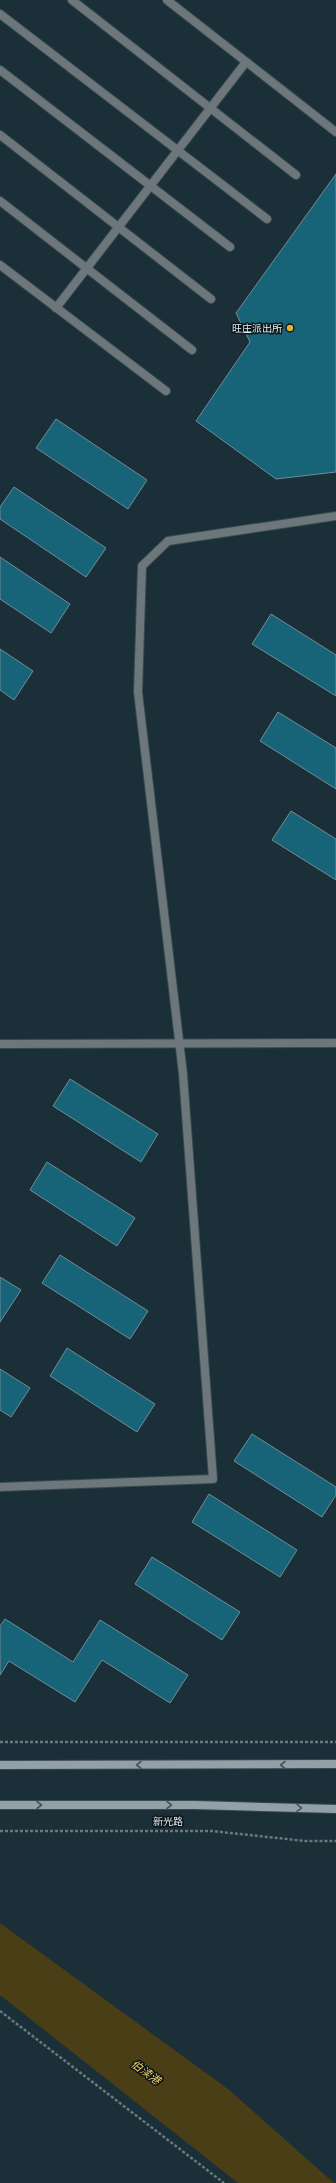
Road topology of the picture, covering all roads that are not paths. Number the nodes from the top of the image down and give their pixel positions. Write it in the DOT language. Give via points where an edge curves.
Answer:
graph roads {
  1 [pos="72,0"];
  2 [pos="167,0"];
  3 [pos="0,14"];
  4 [pos="246,62"];
  5 [pos="0,70"];
  6 [pos="211,108"];
  7 [pos="336,132"];
  8 [pos="0,135"];
  9 [pos="178,151"];
  10 [pos="296,174"];
  11 [pos="150,187"];
  12 [pos="0,201"];
  13 [pos="267,219"];
  14 [pos="119,227"];
  15 [pos="230,247"];
  16 [pos="0,265"];
  17 [pos="87,268"];
  18 [pos="211,299"];
  19 [pos="56,308"];
  20 [pos="192,350"];
  21 [pos="166,391"];
  22 [pos="336,516"];
  23 [pos="336,1043"];
  24 [pos="0,1044"];
  25 [pos="179,1044"];
  26 [pos="0,1486"];
  27 [pos="336,1764"];
  28 [pos="0,1766"];
  29 [pos="0,1805"];
  30 [pos="336,1809"];
  1 -- 6 [label="street"];
  2 -- 4 [label="street"];
  3 -- 9 [label="street"];
  4 -- 6 [label="street"];
  4 -- 7 [label="street"];
  5 -- 11 [label="street"];
  6 -- 9 [label="street"];
  6 -- 10 [label="street"];
  8 -- 14 [label="street"];
  9 -- 11 [label="street"];
  9 -- 13 [label="street"];
  11 -- 14 [label="street"];
  11 -- 15 [label="street"];
  12 -- 17 [label="street"];
  14 -- 17 [label="street"];
  14 -- 18 [label="street"];
  16 -- 19 [label="street"];
  17 -- 19 [label="street"];
  17 -- 20 [label="street"];
  19 -- 21 [label="street"];
  22 -- 25 [label="street" via="168,541 142,566 138,692"];
  23 -- 25 [label="street"];
  24 -- 25 [label="street"];
  25 -- 26 [label="street" via="212,1479"];
  27 -- 28 [label="main road, one-way"];
  29 -- 30 [label="main road, 新光路, one-way" via="195,1805"];
}
